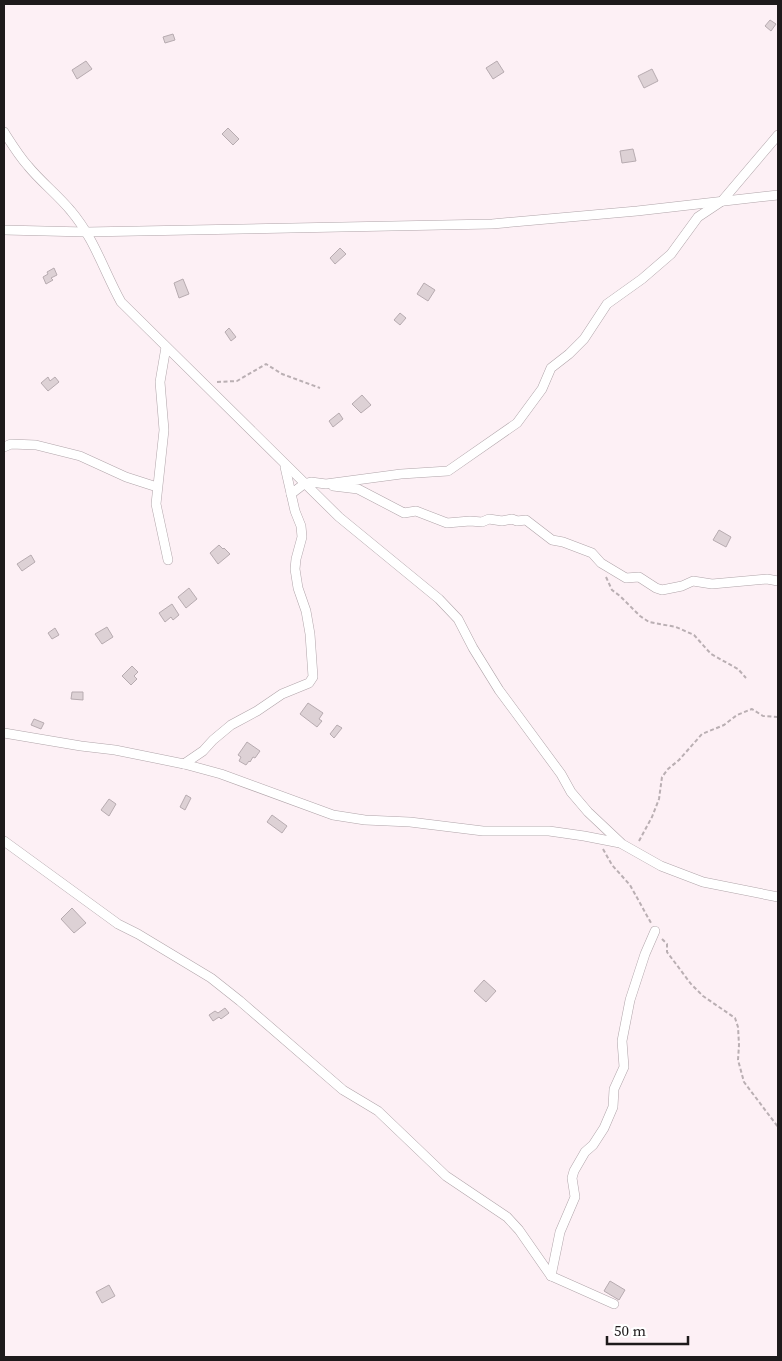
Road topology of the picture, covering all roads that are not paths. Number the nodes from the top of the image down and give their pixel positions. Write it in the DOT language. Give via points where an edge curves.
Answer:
graph roads {
  1 [pos="4,132"];
  2 [pos="778,134"];
  3 [pos="778,195"];
  4 [pos="722,201"];
  5 [pos="4,230"];
  6 [pos="86,232"];
  7 [pos="166,347"];
  8 [pos="4,447"];
  9 [pos="282,463"];
  10 [pos="304,484"];
  11 [pos="326,484"];
  12 [pos="157,487"];
  13 [pos="291,494"];
  14 [pos="168,560"];
  15 [pos="778,581"];
  16 [pos="4,733"];
  17 [pos="184,764"];
  18 [pos="4,841"];
  19 [pos="622,844"];
  20 [pos="778,897"];
  21 [pos="655,931"];
  22 [pos="552,1276"];
  23 [pos="614,1304"];
  1 -- 6 [label="street" via="28,167 71,211"];
  2 -- 4 [label="street"];
  3 -- 4 [label="street"];
  4 -- 6 [label="street" via="492,224"];
  4 -- 11 [label="street" via="698,217 671,254 607,304 584,339 551,368 528,411 471,457 448,472 393,474"];
  5 -- 6 [label="street"];
  6 -- 7 [label="street" via="103,261 120,302"];
  7 -- 9 [label="street"];
  7 -- 12 [label="street" via="160,382 164,430"];
  8 -- 12 [label="street" via="11,444 36,445 80,456"];
  9 -- 10 [label="street"];
  9 -- 13 [label="street"];
  10 -- 11 [label="street"];
  10 -- 13 [label="street"];
  10 -- 19 [label="street" via="339,518 439,599 458,619 499,690 571,792"];
  11 -- 15 [label="street" via="358,490 404,513 416,511 447,523 526,520 552,540 588,551 626,578 639,577 662,590 693,581 707,584"];
  12 -- 14 [label="street" via="156,504"];
  13 -- 17 [label="street" via="301,526 295,569 310,634 313,678 230,725"];
  16 -- 17 [label="street"];
  17 -- 19 [label="street" via="222,774 333,815 483,831 548,831"];
  18 -- 22 [label="street" via="118,924 211,978 240,1001 343,1090 378,1111 446,1176 507,1217"];
  19 -- 20 [label="street" via="661,866 704,882"];
  21 -- 22 [label="street" via="630,1000 622,1041 624,1067 616,1081 613,1107 604,1128 574,1171 575,1198 560,1232"];
  22 -- 23 [label="street"];
}
